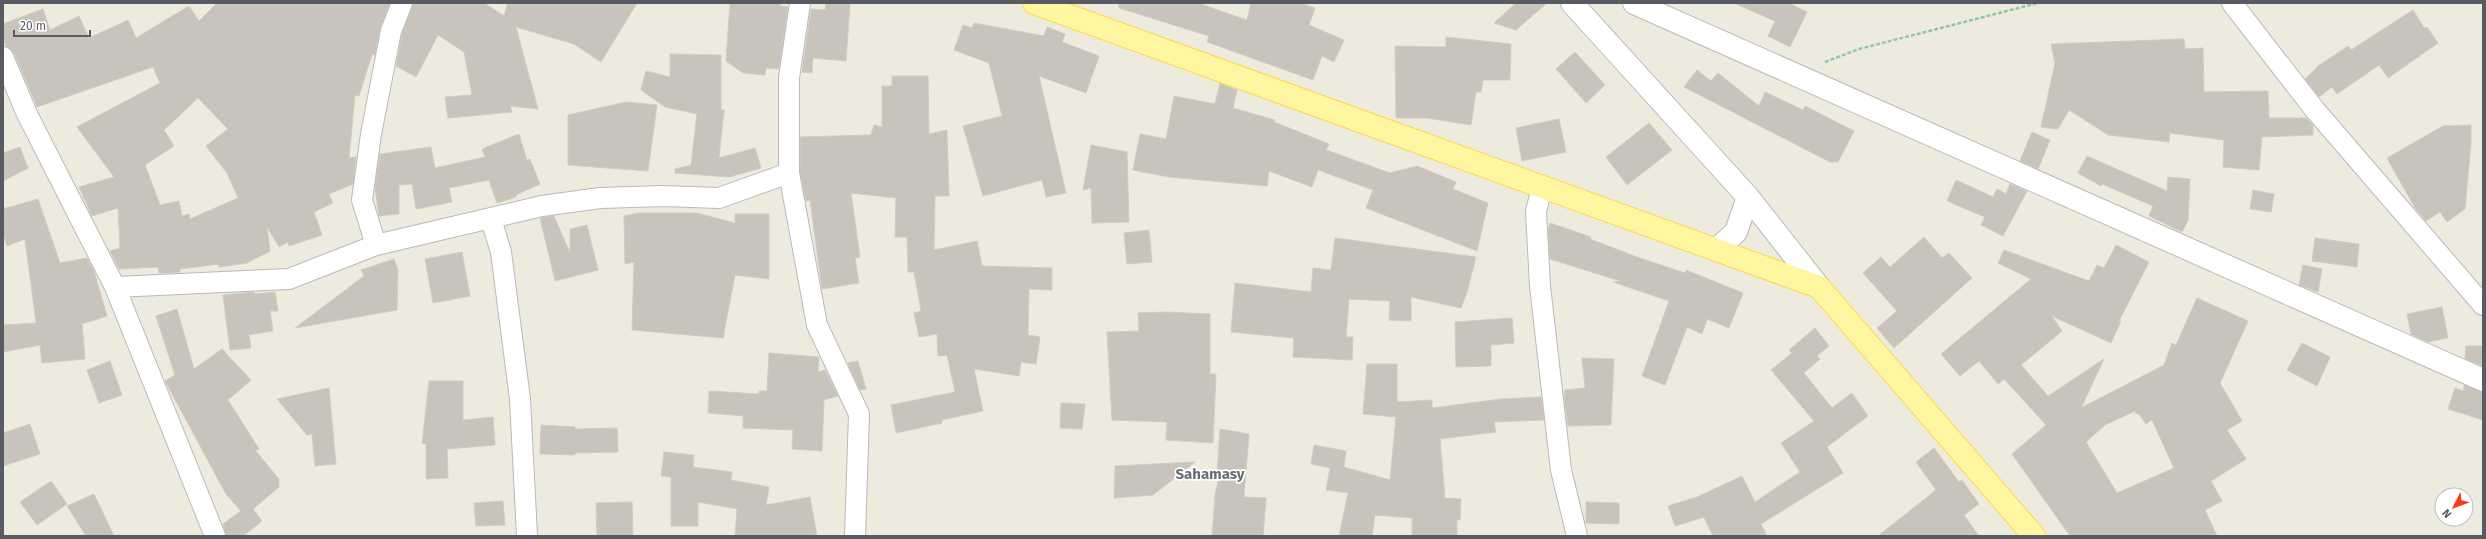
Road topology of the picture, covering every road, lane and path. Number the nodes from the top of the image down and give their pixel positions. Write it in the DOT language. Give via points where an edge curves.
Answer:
graph roads {
  1 [pos="402,3"];
  2 [pos="800,3"];
  3 [pos="1034,3"];
  4 [pos="1572,3"];
  5 [pos="1634,3"];
  6 [pos="2038,3"];
  7 [pos="2232,3"];
  8 [pos="3,57"];
  9 [pos="1792,73"];
  10 [pos="789,173"];
  11 [pos="1542,188"];
  12 [pos="1748,197"];
  13 [pos="491,219"];
  14 [pos="376,245"];
  15 [pos="1716,250"];
  16 [pos="116,287"];
  17 [pos="1819,287"];
  18 [pos="2483,305"];
  19 [pos="2483,380"];
  20 [pos="215,536"];
  21 [pos="528,536"];
  22 [pos="855,536"];
  23 [pos="1576,536"];
  24 [pos="2034,536"];
  1 -- 14 [label="street" via="391,31 371,134 362,200"];
  2 -- 10 [label="street" via="789,78"];
  3 -- 11 [label="main road"];
  4 -- 12 [label="street"];
  5 -- 9 [label="street"];
  6 -- 9 [label="path" via="1859,49"];
  7 -- 18 [label="street" via="2315,110"];
  8 -- 16 [label="street" via="27,114"];
  9 -- 19 [label="street"];
  10 -- 13 [label="street" via="719,198 600,198 542,206"];
  10 -- 22 [label="street" via="816,325 859,414"];
  11 -- 15 [label="main road"];
  11 -- 23 [label="street" via="1536,211 1540,286 1561,470"];
  12 -- 15 [label="street" via="1736,232"];
  12 -- 17 [label="street"];
  13 -- 14 [label="street"];
  13 -- 21 [label="street" via="501,252 520,399"];
  14 -- 16 [label="street" via="289,279"];
  15 -- 17 [label="main road"];
  16 -- 20 [label="street"];
  17 -- 24 [label="main road"];
}
